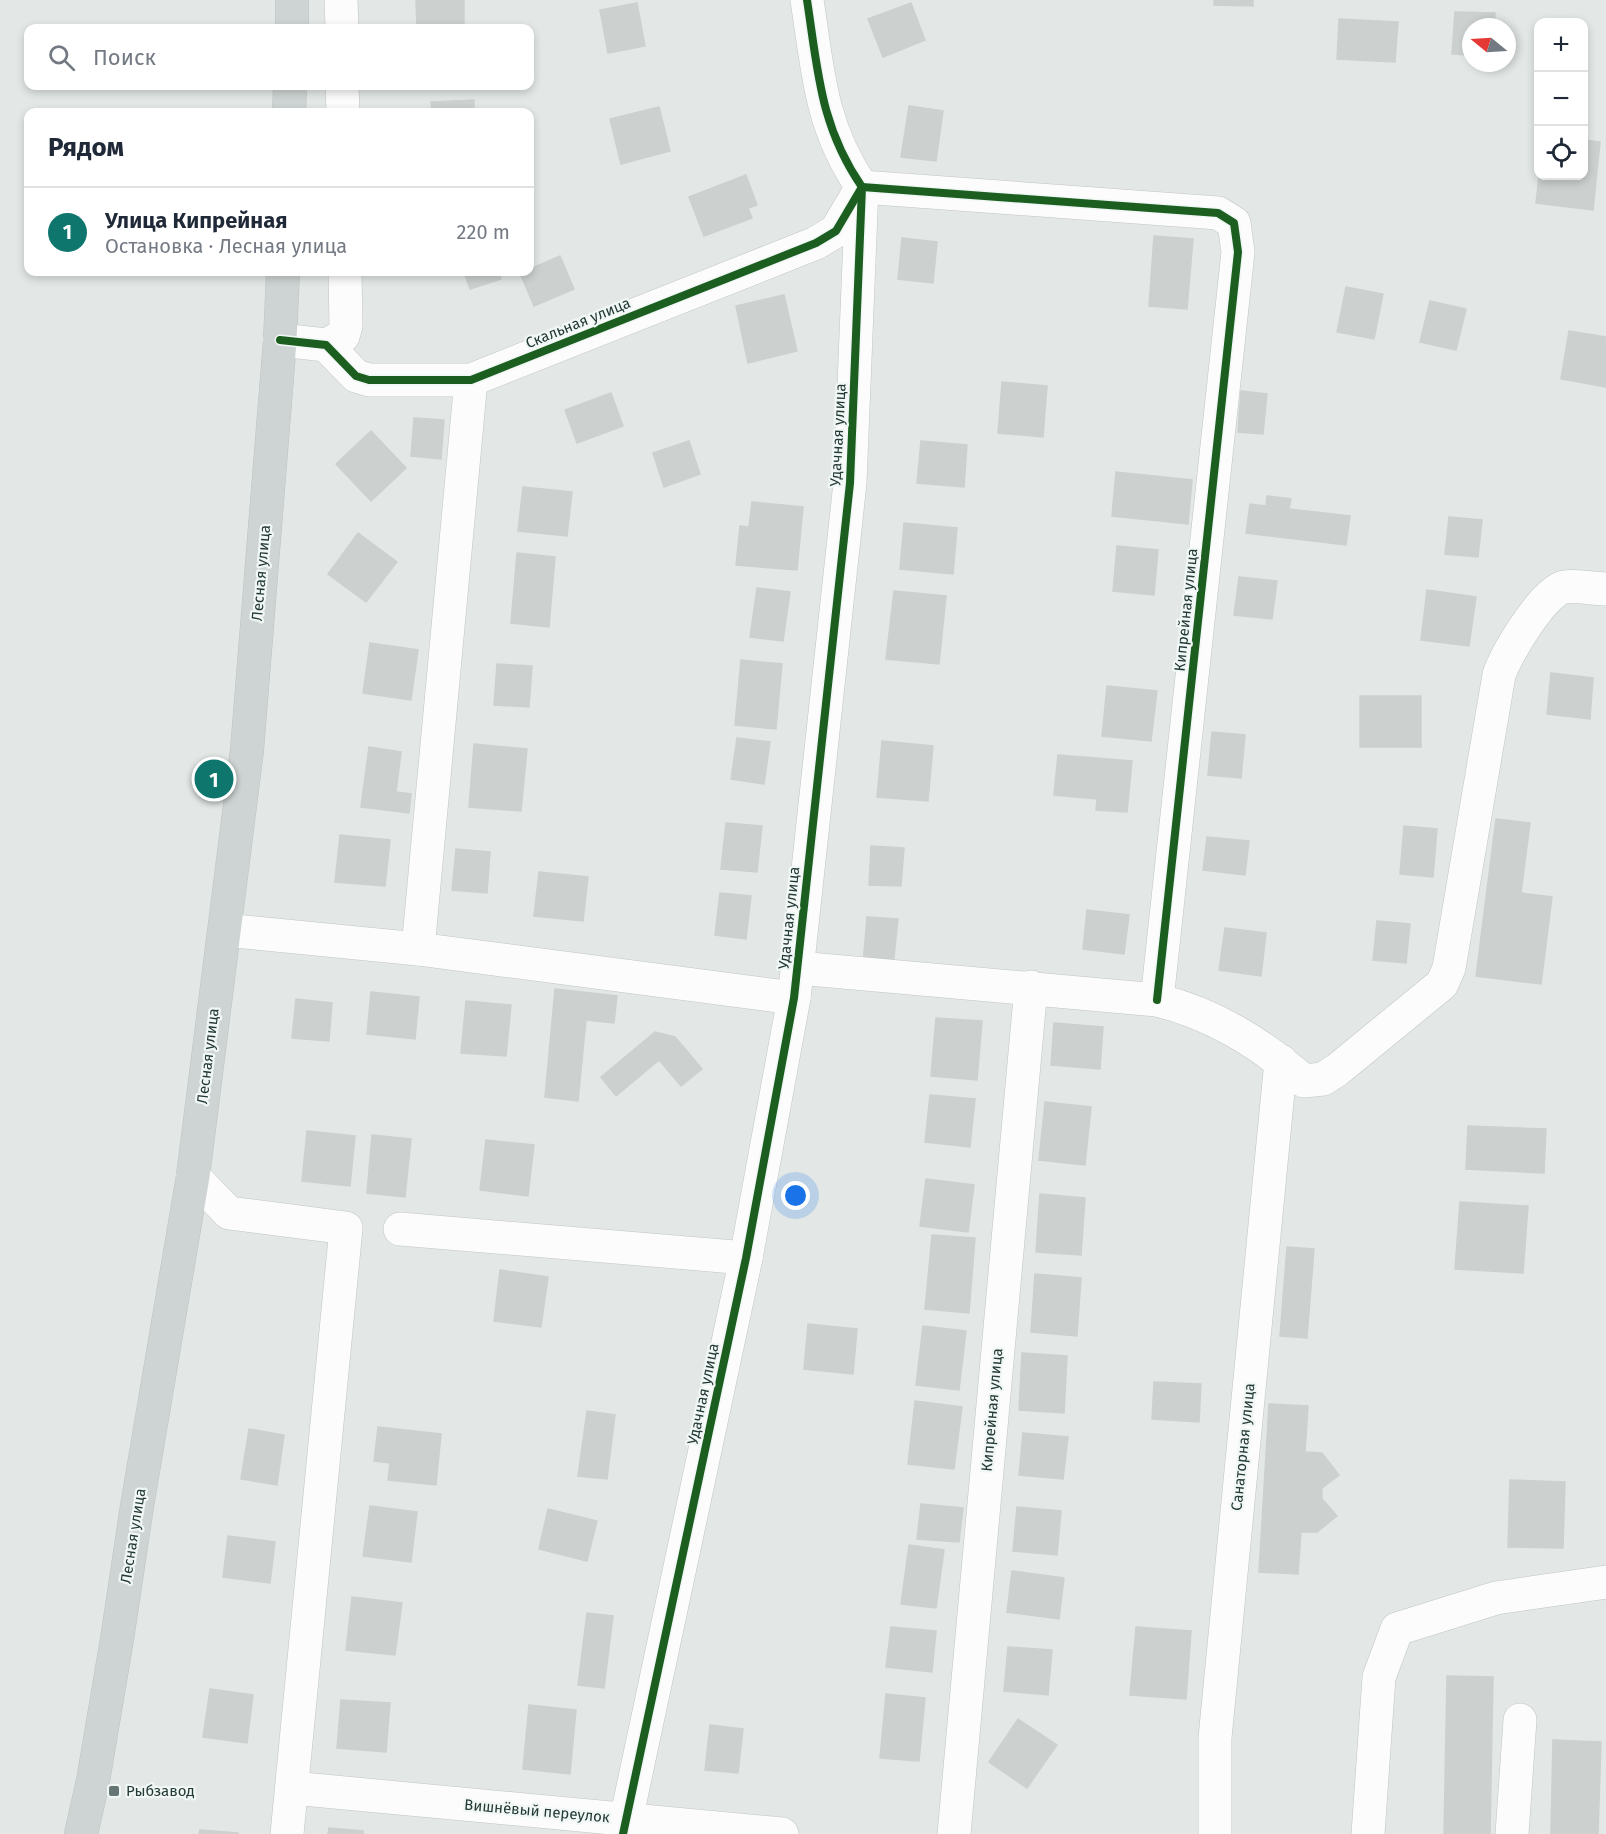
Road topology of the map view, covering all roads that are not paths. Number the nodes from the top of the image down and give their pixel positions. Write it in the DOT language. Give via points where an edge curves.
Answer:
graph roads {
  1 [pos="292,0"];
  2 [pos="341,0"];
  3 [pos="807,0"];
  4 [pos="292,24"];
  5 [pos="342,24"];
  6 [pos="290,90"];
  7 [pos="342,90"];
  8 [pos="289,108"];
  9 [pos="343,108"];
  10 [pos="862,187"];
  11 [pos="283,276"];
  12 [pos="345,276"];
  13 [pos="280,340"];
  14 [pos="326,345"];
  15 [pos="471,380"];
  16 [pos="1606,590"];
  17 [pos="225,930"];
  18 [pos="418,949"];
  19 [pos="796,983"];
  20 [pos="1030,987"];
  21 [pos="1157,1000"];
  22 [pos="1281,1061"];
  23 [pos="193,1176"];
  24 [pos="400,1229"];
  25 [pos="746,1258"];
  26 [pos="1606,1582"];
  27 [pos="1520,1720"];
  28 [pos="292,1788"];
  29 [pos="624,1826"];
  30 [pos="81,1834"];
  31 [pos="287,1834"];
  32 [pos="782,1834"];
  33 [pos="954,1834"];
  34 [pos="1215,1834"];
  35 [pos="1368,1834"];
  36 [pos="1512,1834"];
  1 -- 4 [label="main road"];
  2 -- 5 [label="street"];
  3 -- 10 [label="street" via="825,111 845,162"];
  6 -- 8 [label="main road"];
  7 -- 9 [label="street"];
  10 -- 15 [label="street, Скальная улица" via="836,231 816,243"];
  10 -- 19 [label="street, Удачная улица" via="850,483"];
  10 -- 21 [label="street, Кипрейная улица" via="1218,213 1234,224 1238,252"];
  11 -- 13 [label="main road, Лесная улица"];
  12 -- 14 [label="street" via="346,326 343,336"];
  13 -- 14 [label="street"];
  13 -- 17 [label="main road, Лесная улица" via="247,750"];
  14 -- 15 [label="street, Скальная улица" via="356,376 369,380"];
  15 -- 18 [label="street"];
  16 -- 22 [label="street" via="1565,587 1550,593 1505,659 1499,675 1449,968 1442,984 1323,1078 1304,1081"];
  17 -- 18 [label="street"];
  17 -- 23 [label="main road, Лесная улица"];
  18 -- 19 [label="street"];
  19 -- 20 [label="street"];
  19 -- 25 [label="street, Удачная улица"];
  20 -- 21 [label="street"];
  20 -- 33 [label="street, Кипрейная улица"];
  21 -- 22 [label="street" via="1185,1007 1242,1034"];
  22 -- 34 [label="street, Санаторная улица" via="1215,1738"];
  23 -- 28 [label="street" via="230,1213 346,1228"];
  23 -- 30 [label="main road, Лесная улица"];
  24 -- 25 [label="street"];
  25 -- 29 [label="street, Удачная улица"];
  26 -- 35 [label="street" via="1496,1598 1397,1629 1379,1677"];
  27 -- 36 [label="street"];
  28 -- 29 [label="street, Вишнёвый переулок"];
  28 -- 31 [label="street"];
  29 -- 32 [label="street, Вишнёвый переулок"];
}
